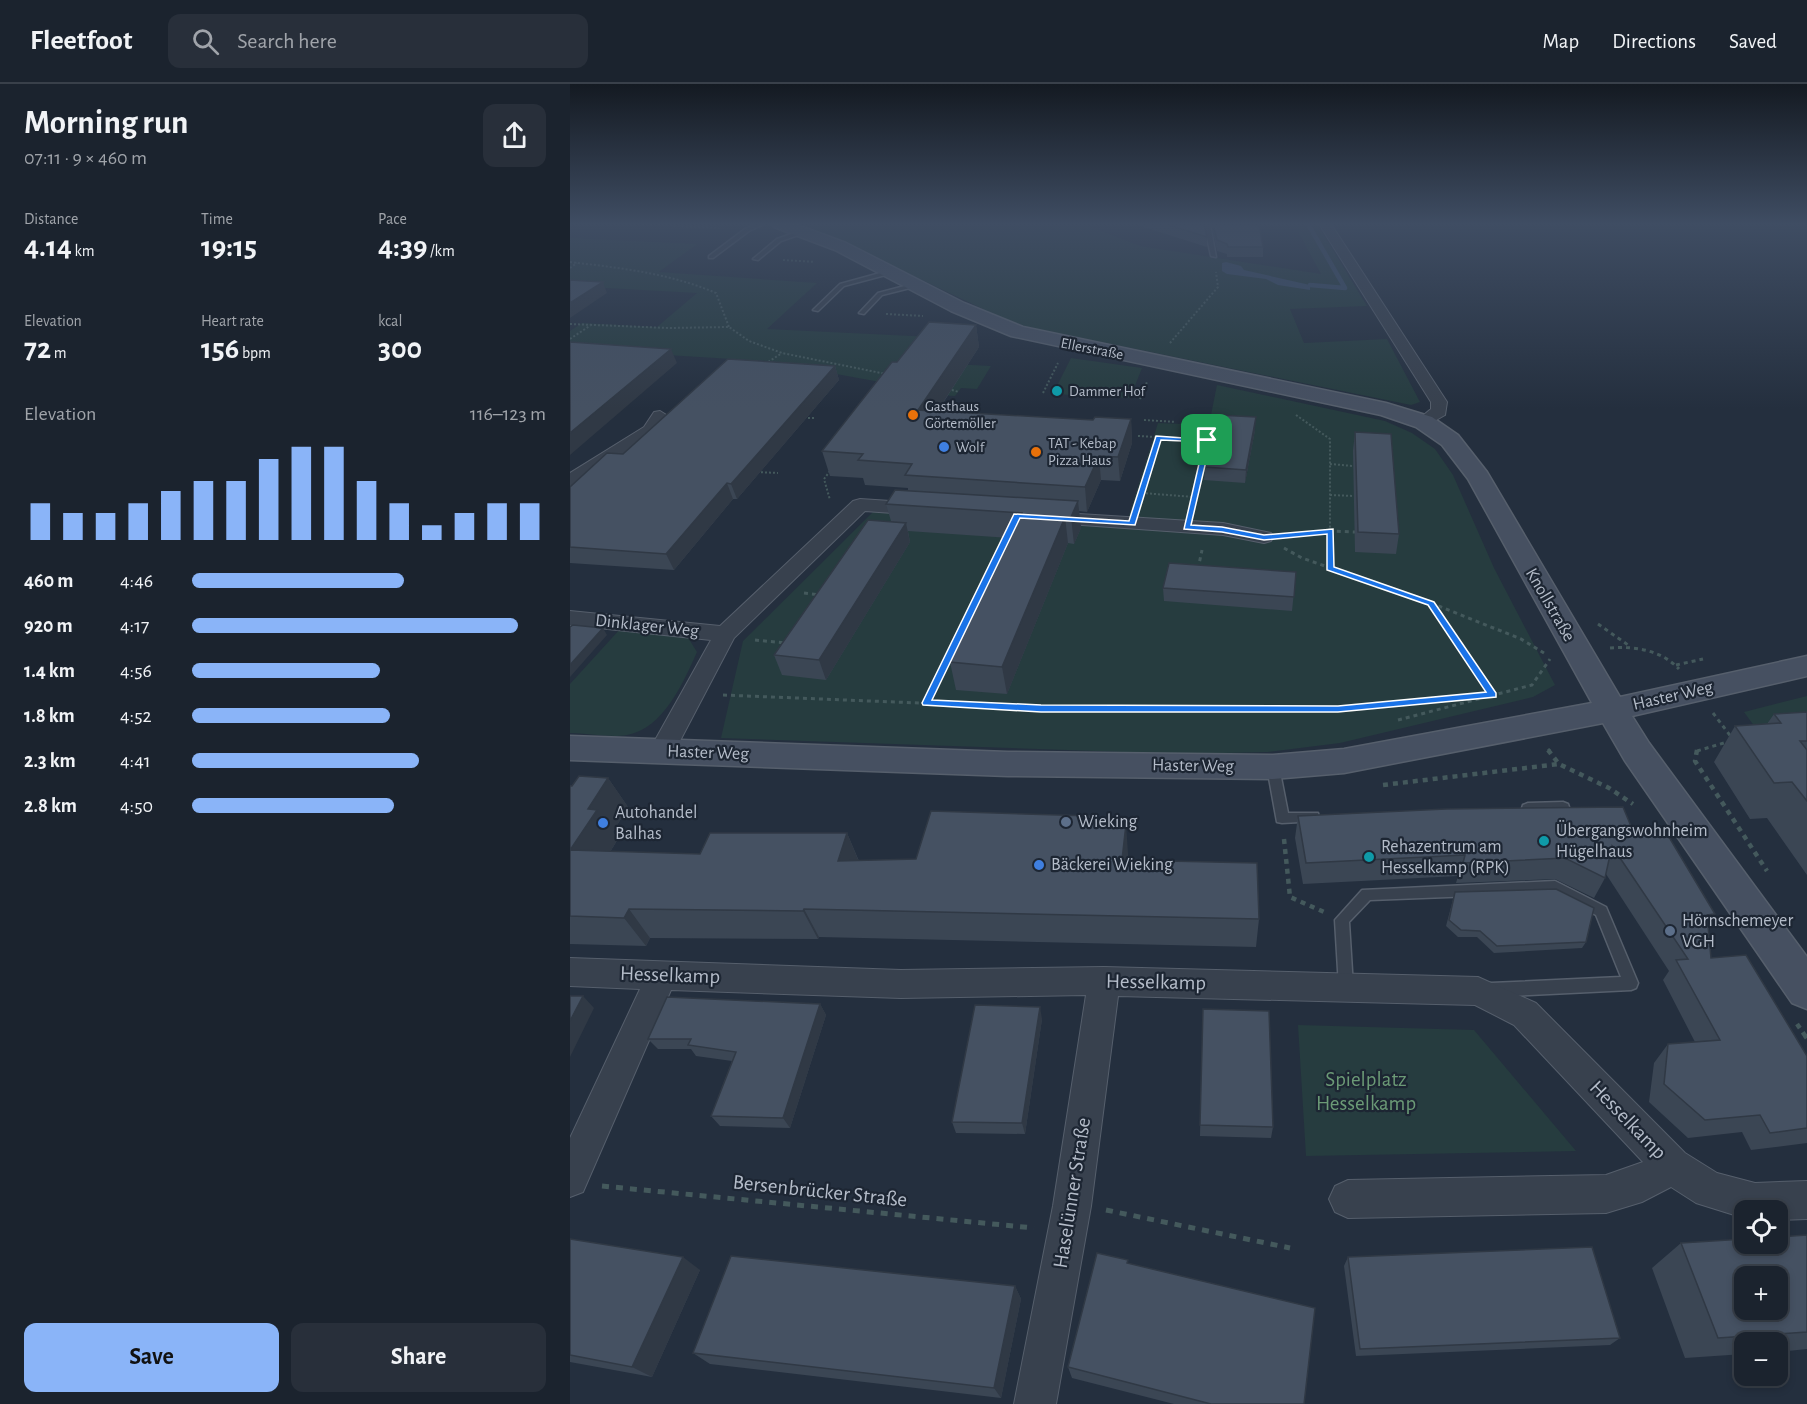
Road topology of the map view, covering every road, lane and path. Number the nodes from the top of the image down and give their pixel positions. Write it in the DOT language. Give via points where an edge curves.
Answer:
graph roads {
  1 [pos="701,286"];
  2 [pos="841,286"];
  3 [pos="914,286"];
  4 [pos="917,286"];
  5 [pos="1218,286"];
  6 [pos="1364,286"];
  7 [pos="816,310"];
  8 [pos="862,313"];
  9 [pos="929,316"];
  10 [pos="570,324"];
  11 [pos="591,325"];
  12 [pos="729,327"];
  13 [pos="570,339"];
  14 [pos="1068,344"];
  15 [pos="782,353"];
  16 [pos="1154,361"];
  17 [pos="762,366"];
  18 [pos="889,375"];
  19 [pos="939,387"];
  20 [pos="959,392"];
  21 [pos="1043,393"];
  22 [pos="1295,413"];
  23 [pos="660,416"];
  24 [pos="793,417"];
  25 [pos="816,418"];
  26 [pos="1144,420"];
  27 [pos="1176,422"];
  28 [pos="1424,422"];
  29 [pos="1138,436"];
  30 [pos="1158,438"];
  31 [pos="1207,440"];
  32 [pos="1214,440"];
  33 [pos="1330,464"];
  34 [pos="1353,466"];
  35 [pos="1201,467"];
  36 [pos="1208,467"];
  37 [pos="831,470"];
  38 [pos="754,472"];
  39 [pos="778,473"];
  40 [pos="570,481"];
  41 [pos="1142,493"];
  42 [pos="1330,495"];
  43 [pos="1354,496"];
  44 [pos="1194,497"];
  45 [pos="938,510"];
  46 [pos="1017,516"];
  47 [pos="1132,524"];
  48 [pos="837,526"];
  49 [pos="1196,528"];
  50 [pos="1330,531"];
  51 [pos="1355,532"];
  52 [pos="1264,537"];
  53 [pos="991,566"];
  54 [pos="1002,567"];
  55 [pos="1330,568"];
  56 [pos="1197,578"];
  57 [pos="1431,603"];
  58 [pos="971,607"];
  59 [pos="982,609"];
  60 [pos="574,623"];
  61 [pos="725,634"];
  62 [pos="752,640"];
  63 [pos="793,643"];
  64 [pos="947,658"];
  65 [pos="959,658"];
  66 [pos="1807,666"];
  67 [pos="717,695"];
  68 [pos="1493,695"];
  69 [pos="926,703"];
  70 [pos="1610,710"];
  71 [pos="1735,741"];
  72 [pos="570,748"];
  73 [pos="662,751"];
  74 [pos="1559,764"];
  75 [pos="1273,767"];
  76 [pos="1610,788"];
  77 [pos="1563,807"];
  78 [pos="1516,809"];
  79 [pos="1329,816"];
  80 [pos="1282,818"];
  81 [pos="1768,872"];
  82 [pos="1342,920"];
  83 [pos="570,972"];
  84 [pos="662,974"];
  85 [pos="1104,981"];
  86 [pos="1346,987"];
  87 [pos="1807,990"];
  88 [pos="1478,991"];
  89 [pos="1672,1166"];
  90 [pos="582,1182"];
  91 [pos="1348,1199"];
  92 [pos="1807,1200"];
  93 [pos="1069,1219"];
  94 [pos="1290,1248"];
  95 [pos="1035,1404"];
  1 -- 12 [label="path" via="716,292"];
  2 -- 7 [label="lane"];
  3 -- 8 [label="lane" via="880,294"];
  4 -- 14 [label="street, Ellerstraße" via="1002,327"];
  5 -- 16 [label="path"];
  6 -- 28 [label="street" via="1439,402 1439,411"];
  8 -- 9 [label="path"];
  10 -- 11 [label="path"];
  11 -- 12 [label="path"];
  11 -- 13 [label="path"];
  12 -- 15 [label="path" via="749,341"];
  14 -- 16 [label="street, Ellerstraße"];
  14 -- 21 [label="path"];
  15 -- 17 [label="path"];
  15 -- 18 [label="path"];
  16 -- 28 [label="street, Ellerstraße" via="1386,410"];
  19 -- 20 [label="path"];
  22 -- 33 [label="path" via="1330,439"];
  23 -- 40 [label="street" via="650,431"];
  24 -- 25 [label="path"];
  26 -- 27 [label="path"];
  28 -- 70 [label="street, Knollstraße" via="1450,440 1479,477"];
  29 -- 30 [label="path"];
  30 -- 31 [label="path"];
  30 -- 41 [label="path"];
  31 -- 32 [label="path"];
  31 -- 35 [label="path"];
  33 -- 34 [label="path"];
  33 -- 42 [label="path"];
  35 -- 36 [label="path"];
  35 -- 44 [label="path"];
  37 -- 48 [label="path" via="824,479"];
  38 -- 39 [label="path"];
  41 -- 44 [label="path"];
  41 -- 47 [label="path"];
  42 -- 43 [label="path"];
  42 -- 50 [label="path"];
  44 -- 49 [label="path"];
  45 -- 48 [label="street" via="860,505"];
  46 -- 47 [label="street"];
  46 -- 53 [label="path"];
  47 -- 49 [label="street"];
  48 -- 61 [label="street"];
  49 -- 52 [label="street"];
  49 -- 56 [label="path"];
  50 -- 51 [label="path"];
  50 -- 52 [label="path"];
  50 -- 55 [label="path"];
  52 -- 55 [label="path"];
  53 -- 54 [label="path"];
  53 -- 58 [label="path"];
  55 -- 57 [label="path"];
  57 -- 68 [label="path"];
  57 -- 68 [label="path" via="1521,639 1552,657 1532,685"];
  58 -- 59 [label="path"];
  58 -- 64 [label="path"];
  60 -- 61 [label="street, Dinklager Weg"];
  61 -- 73 [label="street"];
  62 -- 63 [label="path"];
  64 -- 65 [label="path"];
  64 -- 69 [label="path"];
  66 -- 70 [label="street, Haster Weg"];
  67 -- 69 [label="path"];
  68 -- 69 [label="path" via="1338,709 1041,708"];
  70 -- 75 [label="street, Haster Weg" via="1344,761"];
  70 -- 87 [label="street, Knollstraße"];
  71 -- 81 [label="path" via="1697,749 1695,761"];
  72 -- 73 [label="street, Haster Weg"];
  73 -- 75 [label="street, Haster Weg" via="1008,764"];
  74 -- 76 [label="path"];
  75 -- 80 [label="lane"];
  77 -- 78 [label="lane"];
  79 -- 80 [label="lane"];
  80 -- 82 [label="path" via="1290,897"];
  82 -- 86 [label="lane"];
  82 -- 88 [label="lane" via="1367,894 1555,887 1601,911 1631,983"];
  83 -- 84 [label="street, Hesselkamp"];
  84 -- 85 [label="street, Hesselkamp" via="901,984"];
  84 -- 90 [label="street"];
  85 -- 86 [label="street, Hesselkamp"];
  85 -- 93 [label="street, Haselünner Straße"];
  86 -- 88 [label="street, Hesselkamp"];
  88 -- 89 [label="street, Hesselkamp" via="1525,1014"];
  89 -- 91 [label="street, Hesselkamp" via="1642,1184 1606,1194"];
  89 -- 92 [label="street, Hesselkamp" via="1709,1190 1755,1202"];
  90 -- 93 [label="path, Bersenbrücker Straße"];
  93 -- 94 [label="path, Bersenbrücker Straße" via="1127,1212"];
  93 -- 95 [label="street, Haselünner Straße"];
}
